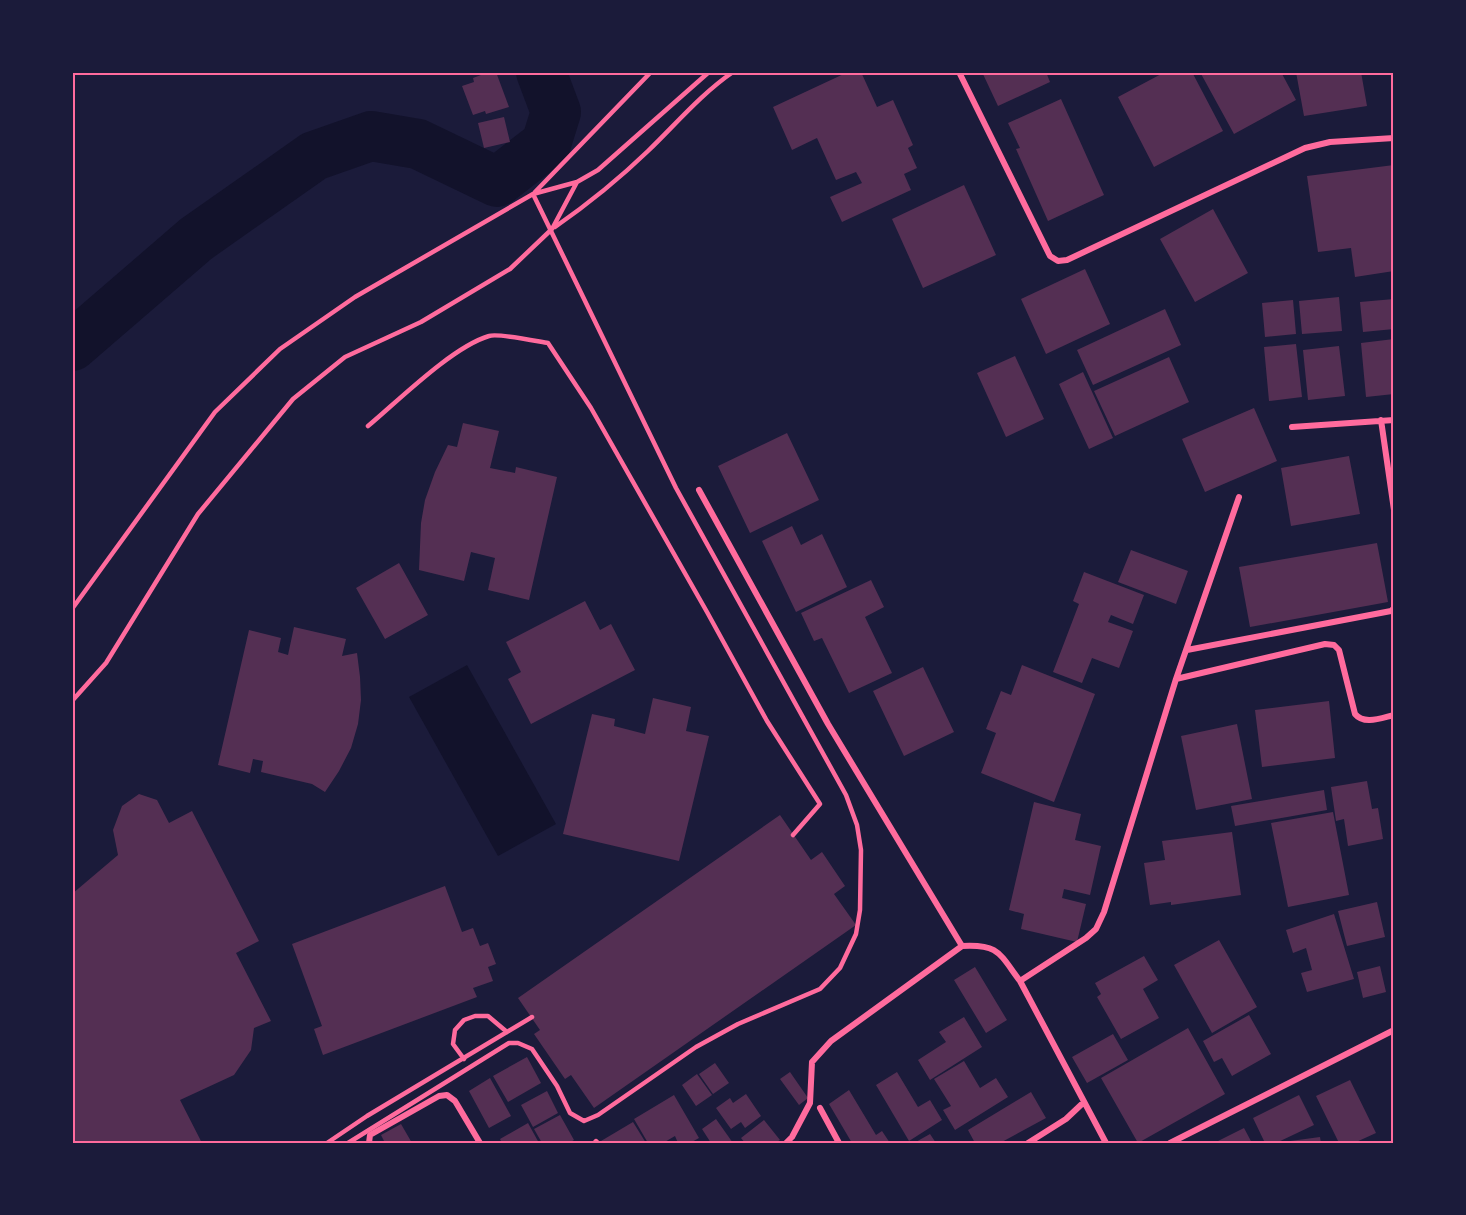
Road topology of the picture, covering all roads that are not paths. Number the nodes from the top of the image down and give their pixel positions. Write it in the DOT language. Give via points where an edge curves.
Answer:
graph roads {
  1 [pos="651,72"];
  2 [pos="709,72"];
  3 [pos="733,72"];
  4 [pos="960,72"];
  5 [pos="1394,138"];
  6 [pos="577,182"];
  7 [pos="533,194"];
  8 [pos="552,229"];
  9 [pos="1381,420"];
  10 [pos="1394,420"];
  11 [pos="368,426"];
  12 [pos="1292,427"];
  13 [pos="699,490"];
  14 [pos="1239,497"];
  15 [pos="1394,510"];
  16 [pos="1394,608"];
  17 [pos="72,609"];
  18 [pos="1187,650"];
  19 [pos="1176,679"];
  20 [pos="72,701"];
  21 [pos="1394,715"];
  22 [pos="793,835"];
  23 [pos="962,946"];
  24 [pos="1020,981"];
  25 [pos="532,1017"];
  26 [pos="1394,1030"];
  27 [pos="507,1032"];
  28 [pos="464,1059"];
  29 [pos="1084,1102"];
  30 [pos="820,1108"];
  31 [pos="327,1143"];
  32 [pos="348,1143"];
  33 [pos="369,1143"];
  34 [pos="480,1143"];
  35 [pos="786,1143"];
  36 [pos="840,1143"];
  37 [pos="1028,1143"];
  38 [pos="1106,1143"];
  39 [pos="1170,1143"];
  1 -- 7 [label="lane"];
  2 -- 6 [label="lane" via="598,170"];
  3 -- 8 [label="lane" via="646,153"];
  4 -- 5 [label="street" via="1050,256 1058,261 1305,148 1330,142"];
  6 -- 7 [label="lane"];
  6 -- 8 [label="lane"];
  7 -- 8 [label="lane"];
  7 -- 17 [label="lane" via="355,297 280,349 215,412"];
  8 -- 20 [label="lane" via="510,269 421,322 345,357 293,399 198,514 106,663"];
  8 -- 32 [label="lane" via="581,297 676,488 846,795 861,850 856,934 840,968 820,989 738,1024 696,1047 584,1121 570,1113 532,1049 509,1043"];
  9 -- 10 [label="street"];
  9 -- 12 [label="street"];
  9 -- 15 [label="street"];
  11 -- 22 [label="lane" via="438,367 490,335 548,343 591,408 767,721 820,804"];
  13 -- 23 [label="street" via="828,724"];
  14 -- 18 [label="street"];
  16 -- 18 [label="street"];
  18 -- 19 [label="street"];
  19 -- 21 [label="street" via="1334,645 1339,650 1355,714 1367,721"];
  19 -- 24 [label="street" via="1096,929"];
  23 -- 24 [label="street" via="994,948"];
  23 -- 35 [label="street" via="831,1041 812,1062 810,1103"];
  24 -- 29 [label="street"];
  25 -- 27 [label="lane"];
  26 -- 39 [label="street"];
  27 -- 28 [label="lane"];
  27 -- 28 [label="lane" via="488,1016 464,1020 455,1030 453,1044"];
  28 -- 31 [label="lane"];
  29 -- 37 [label="street" via="1066,1119"];
  29 -- 38 [label="street"];
  30 -- 36 [label="street"];
  33 -- 34 [label="street" via="370,1135 447,1095 455,1101"];
}
